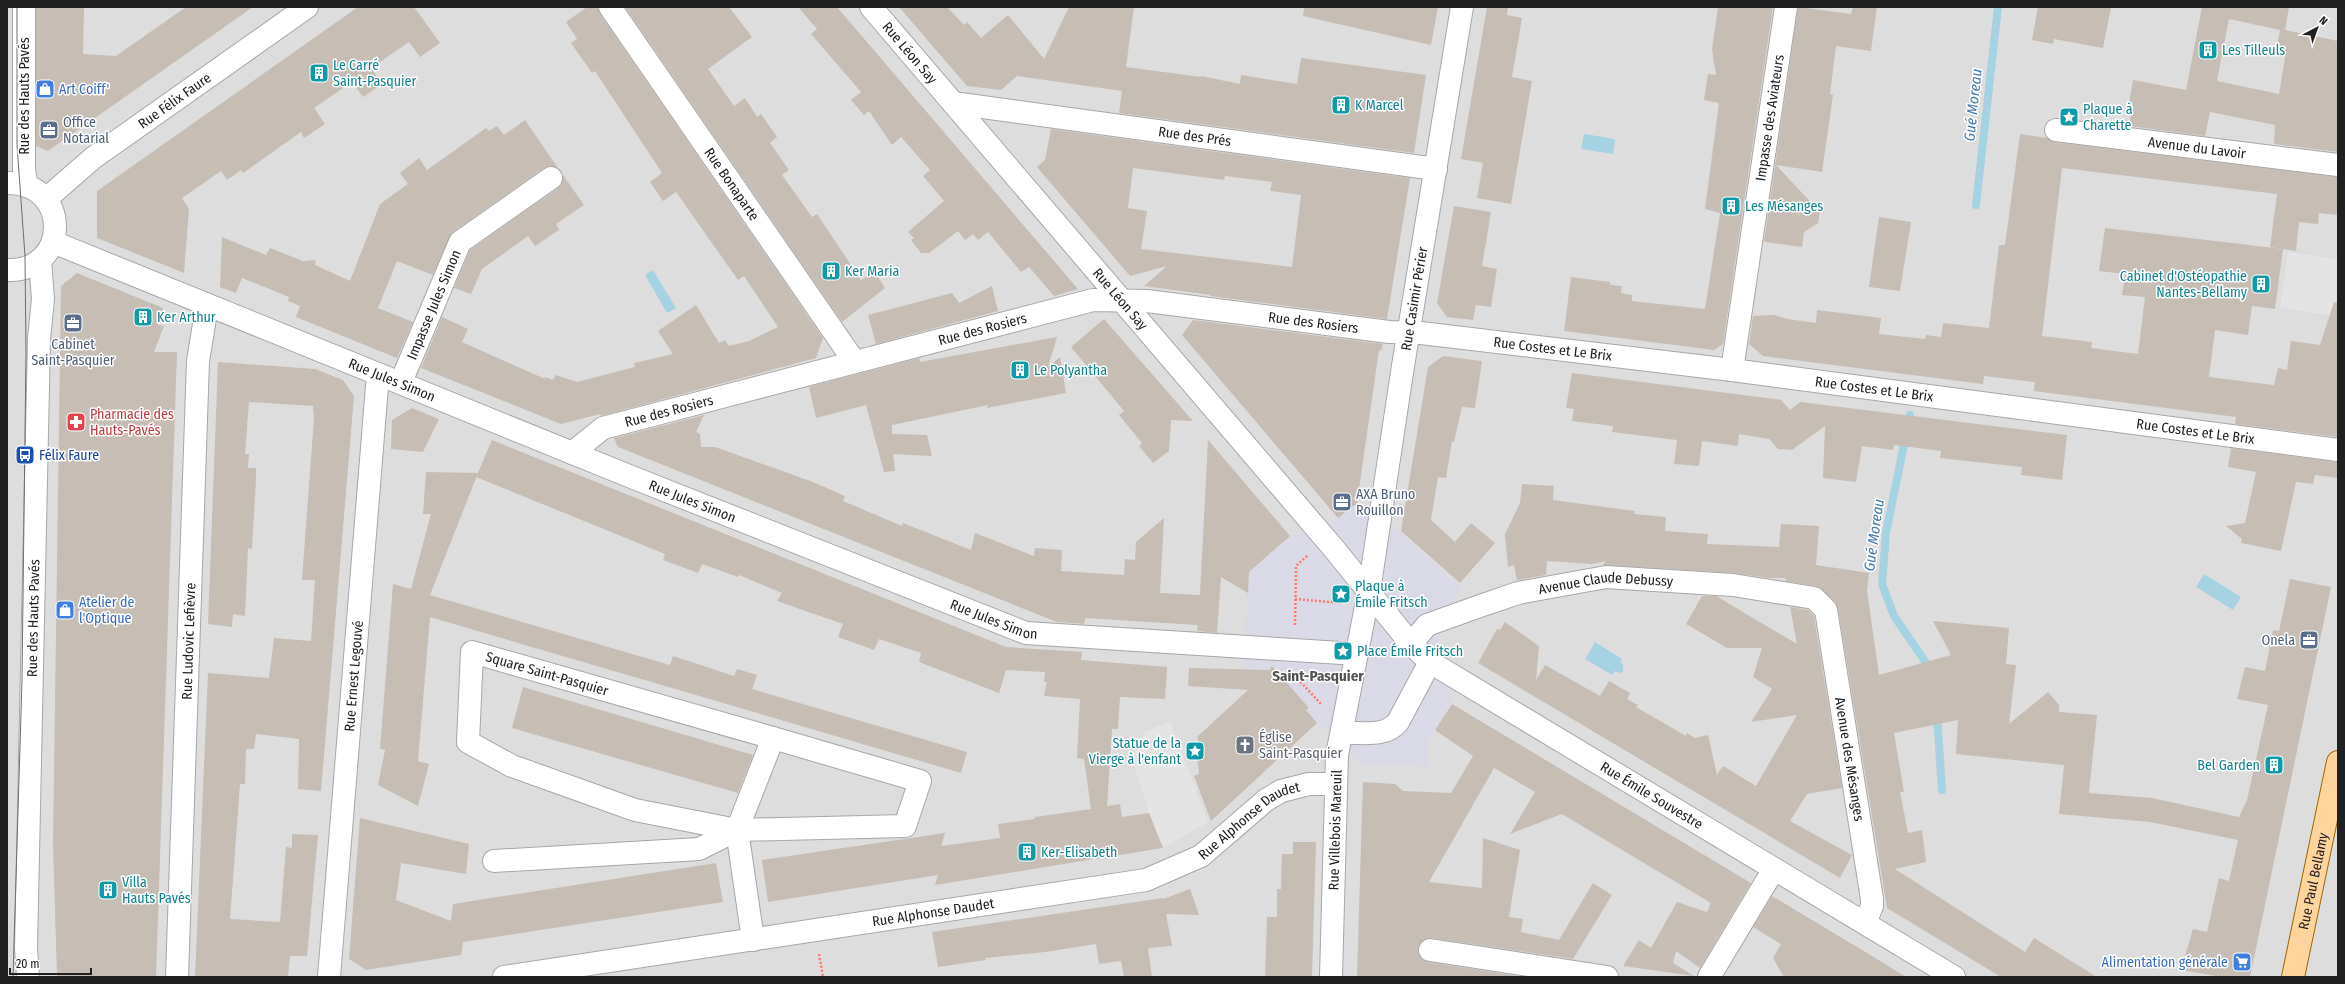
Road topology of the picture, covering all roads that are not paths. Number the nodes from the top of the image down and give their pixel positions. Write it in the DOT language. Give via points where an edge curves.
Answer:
graph roads {
  1 [pos="24,7"];
  2 [pos="307,7"];
  3 [pos="610,7"];
  4 [pos="871,7"];
  5 [pos="1462,7"];
  6 [pos="1786,7"];
  7 [pos="953,103"];
  8 [pos="2056,130"];
  9 [pos="2338,165"];
  10 [pos="1436,169"];
  11 [pos="551,178"];
  12 [pos="17,184"];
  13 [pos="46,199"];
  14 [pos="53,242"];
  15 [pos="40,260"];
  16 [pos="7,270"];
  17 [pos="1120,301"];
  18 [pos="207,306"];
  19 [pos="1410,332"];
  20 [pos="854,361"];
  21 [pos="1732,370"];
  22 [pos="378,374"];
  23 [pos="402,382"];
  24 [pos="2338,450"];
  25 [pos="572,452"];
  26 [pos="1369,591"];
  27 [pos="1814,598"];
  28 [pos="1411,644"];
  29 [pos="1357,654"];
  30 [pos="1430,662"];
  31 [pos="1342,733"];
  32 [pos="773,738"];
  33 [pos="2338,762"];
  34 [pos="1335,784"];
  35 [pos="737,830"];
  36 [pos="494,861"];
  37 [pos="1774,868"];
  38 [pos="1865,923"];
  39 [pos="753,940"];
  40 [pos="1430,950"];
  41 [pos="554,973"];
  42 [pos="28,977"];
  43 [pos="177,977"];
  44 [pos="329,977"];
  45 [pos="504,977"];
  46 [pos="1331,977"];
  47 [pos="1607,977"];
  48 [pos="1710,977"];
  49 [pos="1954,977"];
  50 [pos="2293,977"];
  1 -- 12 [label="street, Rue des Hauts Pavés" via="24,171"];
  2 -- 13 [label="street, Rue Félix Faure" via="93,158"];
  3 -- 20 [label="street, Rue Bonaparte"];
  4 -- 7 [label="street, Rue Léon Say"];
  5 -- 10 [label="street, Rue Casimir Périer"];
  6 -- 21 [label="street, Impasse des Aviateurs"];
  7 -- 10 [label="street, Rue des Prés"];
  7 -- 17 [label="street, Rue Léon Say"];
  8 -- 9 [label="street, Avenue du Lavoir"];
  10 -- 19 [label="street, Rue Casimir Périer"];
  11 -- 23 [label="street, Impasse Jules Simon" via="460,242"];
  12 -- 13 [label="street"];
  13 -- 14 [label="street" via="56,224"];
  14 -- 15 [label="street"];
  14 -- 18 [label="street, Rue Jules Simon"];
  15 -- 16 [label="street" via="26,268"];
  15 -- 42 [label="street, Rue des Hauts Pavés" via="44,299 39,339 26,940"];
  17 -- 19 [label="street, Rue des Rosiers" via="1147,301 1389,332"];
  17 -- 20 [label="street, Rue des Rosiers" via="1093,300"];
  17 -- 26 [label="street, Rue Léon Say"];
  18 -- 22 [label="street, Rue Jules Simon"];
  18 -- 43 [label="street, Rue Ludovic Lefièvre" via="198,361"];
  19 -- 21 [label="street, Rue Costes et Le Brix"];
  19 -- 26 [label="street, Rue Casimir Périer"];
  20 -- 25 [label="street, Rue des Rosiers" via="603,428"];
  21 -- 24 [label="street, Rue Costes et Le Brix"];
  22 -- 23 [label="street, Rue Jules Simon"];
  22 -- 44 [label="street, Rue Ernest Legouvé"];
  23 -- 25 [label="street, Rue Jules Simon"];
  25 -- 29 [label="street, Rue Jules Simon" via="1026,633"];
  26 -- 28 [label="street, Rue Émile Souvestre"];
  26 -- 29 [label="street, Rue Villebois Mareuil"];
  27 -- 28 [label="street, Avenue Claude Debussy" via="1733,585 1606,577 1518,593 1480,606 1427,626"];
  27 -- 38 [label="street, Avenue des Mésanges" via="1826,610 1871,891 1872,906"];
  28 -- 30 [label="street, Rue Émile Souvestre"];
  29 -- 31 [label="street, Rue Villebois Mareuil"];
  30 -- 31 [label="street" via="1393,729 1385,733"];
  30 -- 37 [label="street, Rue Émile Souvestre"];
  31 -- 34 [label="street, Rue Villebois Mareuil"];
  32 -- 35 [label="street"];
  32 -- 35 [label="street" via="920,781 905,826"];
  32 -- 35 [label="street, Square Saint-Pasquier" via="472,652 468,742 512,766 635,810"];
  33 -- 50 [label="main road, Rue Paul Bellamy"];
  34 -- 39 [label="street, Rue Alphonse Daudet" via="1309,784 1281,791 1266,800 1201,856 1146,880"];
  34 -- 46 [label="street, Rue Villebois Mareuil"];
  35 -- 36 [label="street" via="699,849"];
  35 -- 39 [label="street"];
  37 -- 38 [label="street, Rue Émile Souvestre"];
  37 -- 48 [label="street"];
  38 -- 49 [label="street, Rue Émile Souvestre"];
  39 -- 41 [label="street, Rue Alphonse Daudet"];
  40 -- 47 [label="street"];
  41 -- 45 [label="street, Rue Alphonse Daudet"];
}
